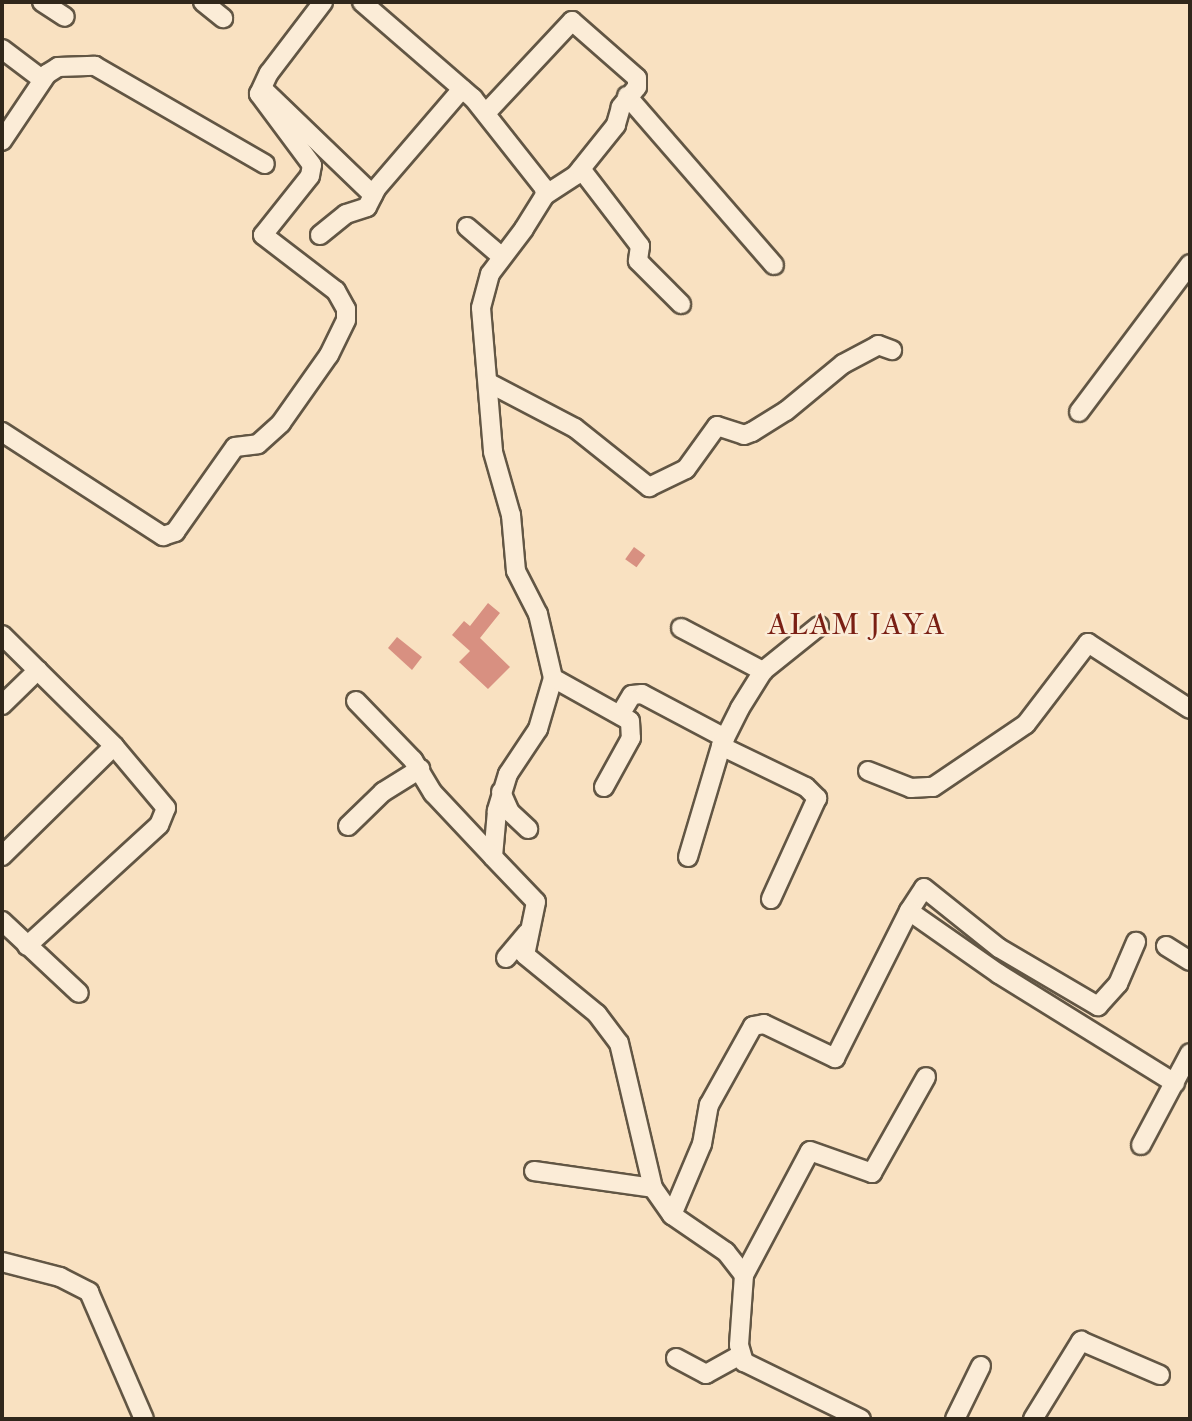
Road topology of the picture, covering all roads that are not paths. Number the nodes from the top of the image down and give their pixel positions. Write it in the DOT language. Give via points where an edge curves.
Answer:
graph roads {
  1 [pos="42,2"];
  2 [pos="203,2"];
  3 [pos="323,2"];
  4 [pos="362,2"];
  5 [pos="65,17"];
  6 [pos="223,18"];
  7 [pos="2,49"];
  8 [pos="43,80"];
  9 [pos="261,87"];
  10 [pos="462,89"];
  11 [pos="627,96"];
  12 [pos="486,113"];
  13 [pos="2,141"];
  14 [pos="265,164"];
  15 [pos="581,169"];
  16 [pos="373,195"];
  17 [pos="545,195"];
  18 [pos="467,227"];
  19 [pos="320,235"];
  20 [pos="502,257"];
  21 [pos="1190,264"];
  22 [pos="774,265"];
  23 [pos="681,303"];
  24 [pos="892,350"];
  25 [pos="489,383"];
  26 [pos="1079,412"];
  27 [pos="2,432"];
  28 [pos="819,626"];
  29 [pos="681,628"];
  30 [pos="2,635"];
  31 [pos="38,670"];
  32 [pos="763,671"];
  33 [pos="553,678"];
  34 [pos="356,701"];
  35 [pos="2,705"];
  36 [pos="1190,709"];
  37 [pos="621,713"];
  38 [pos="723,742"];
  39 [pos="114,746"];
  40 [pos="420,769"];
  41 [pos="868,771"];
  42 [pos="604,787"];
  43 [pos="501,792"];
  44 [pos="348,826"];
  45 [pos="528,829"];
  46 [pos="2,856"];
  47 [pos="688,857"];
  48 [pos="493,858"];
  49 [pos="771,899"];
  50 [pos="909,911"];
  51 [pos="2,921"];
  52 [pos="527,933"];
  53 [pos="1136,942"];
  54 [pos="27,946"];
  55 [pos="1166,946"];
  56 [pos="506,958"];
  57 [pos="1190,961"];
  58 [pos="79,993"];
  59 [pos="1190,1053"];
  60 [pos="926,1077"];
  61 [pos="1175,1083"];
  62 [pos="1141,1145"];
  63 [pos="534,1171"];
  64 [pos="653,1188"];
  65 [pos="672,1215"];
  66 [pos="2,1262"];
  67 [pos="744,1275"];
  68 [pos="740,1355"];
  69 [pos="676,1358"];
  70 [pos="981,1366"];
  71 [pos="1160,1375"];
  72 [pos="827,1412"];
  73 [pos="144,1419"];
  74 [pos="861,1419"];
  75 [pos="955,1419"];
  76 [pos="1033,1419"];
  1 -- 5 [label="street"];
  2 -- 6 [label="street"];
  3 -- 9 [label="street"];
  4 -- 10 [label="street"];
  7 -- 8 [label="street"];
  8 -- 13 [label="street"];
  8 -- 14 [label="street" via="58,67 95,66"];
  9 -- 16 [label="street"];
  9 -- 27 [label="street" via="261,100 313,165 310,176 263,235 336,291 346,309 329,355 281,423 258,444 240,444 226,457 169,536 148,528"];
  10 -- 12 [label="street"];
  10 -- 16 [label="street"];
  11 -- 12 [label="street" via="637,87 637,78 572,21"];
  11 -- 15 [label="street" via="616,125"];
  11 -- 22 [label="street"];
  12 -- 17 [label="street" via="541,180"];
  15 -- 17 [label="street"];
  15 -- 23 [label="street" via="640,246 638,261"];
  16 -- 19 [label="street" via="363,212 346,214"];
  17 -- 20 [label="street"];
  18 -- 20 [label="street"];
  20 -- 25 [label="street" via="482,292"];
  21 -- 26 [label="street"];
  24 -- 25 [label="street" via="878,345 843,364 786,411 752,432 744,435 717,426 686,469 649,487 595,442"];
  25 -- 33 [label="street" via="493,452 510,515 516,571 538,614"];
  28 -- 32 [label="street"];
  29 -- 32 [label="street"];
  30 -- 31 [label="street"];
  31 -- 35 [label="street"];
  31 -- 39 [label="street"];
  32 -- 38 [label="street"];
  33 -- 37 [label="street"];
  33 -- 43 [label="street" via="538,730"];
  34 -- 40 [label="street"];
  36 -- 41 [label="street" via="1088,643 1026,724 933,787 911,788"];
  37 -- 38 [label="street" via="632,695 642,694"];
  37 -- 42 [label="street" via="634,729"];
  38 -- 47 [label="street"];
  38 -- 49 [label="street" via="806,787 817,798"];
  39 -- 46 [label="street"];
  39 -- 54 [label="street" via="166,808 164,817"];
  40 -- 44 [label="street" via="383,792"];
  40 -- 48 [label="street" via="433,793"];
  43 -- 45 [label="street" via="515,819"];
  43 -- 48 [label="street"];
  48 -- 52 [label="street" via="535,899"];
  50 -- 53 [label="street" via="924,888 999,948 1098,1006 1118,984"];
  50 -- 61 [label="street" via="999,974"];
  50 -- 65 [label="street" via="835,1058 764,1024 753,1026 709,1105 702,1144"];
  51 -- 54 [label="street"];
  52 -- 56 [label="street"];
  52 -- 64 [label="street" via="524,951 530,962 597,1014 619,1043"];
  54 -- 58 [label="street"];
  55 -- 57 [label="street"];
  59 -- 61 [label="street"];
  60 -- 67 [label="street" via="872,1173 821,1151 810,1151"];
  61 -- 62 [label="street"];
  63 -- 64 [label="street"];
  64 -- 65 [label="street"];
  65 -- 67 [label="street" via="726,1252"];
  66 -- 73 [label="street" via="60,1277 89,1292"];
  67 -- 68 [label="street"];
  68 -- 69 [label="street" via="706,1374"];
  68 -- 72 [label="street" via="754,1369"];
  70 -- 75 [label="street"];
  71 -- 76 [label="street" via="1081,1341"];
  72 -- 74 [label="street"];
}
